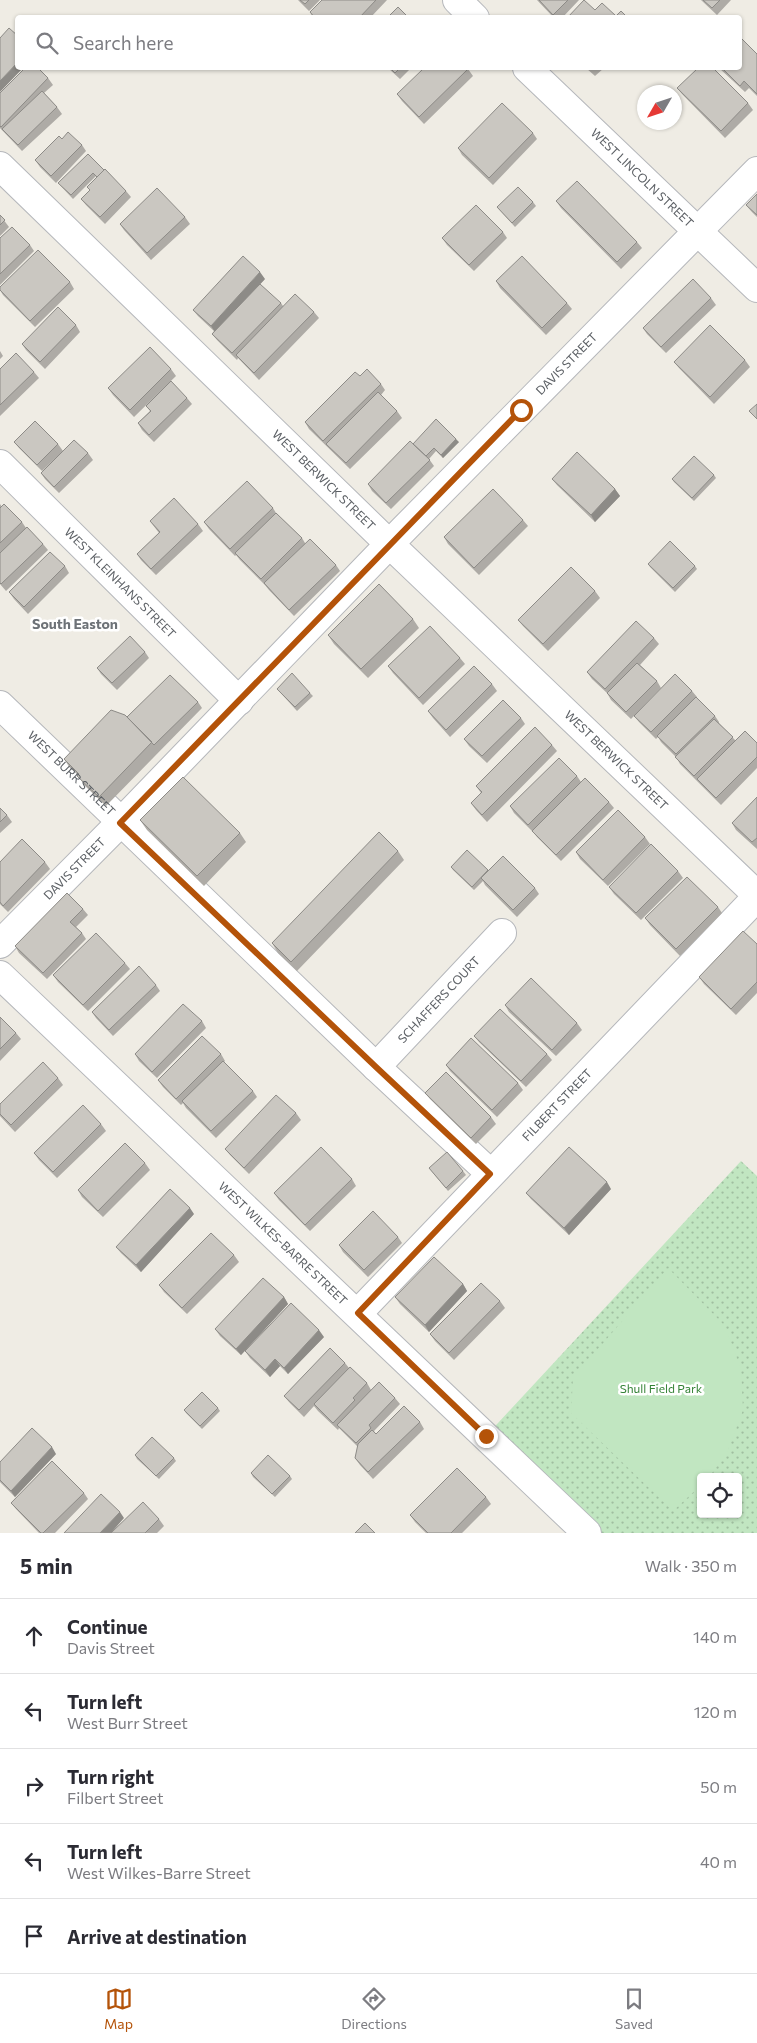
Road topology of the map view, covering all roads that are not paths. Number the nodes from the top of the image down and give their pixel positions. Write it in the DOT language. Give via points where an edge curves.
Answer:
graph roads {
  1 [pos="457,0"];
  2 [pos="472,15"];
  3 [pos="529,70"];
  4 [pos="0,166"];
  5 [pos="757,170"];
  6 [pos="698,232"];
  7 [pos="757,288"];
  8 [pos="0,464"];
  9 [pos="389,544"];
  10 [pos="239,701"];
  11 [pos="0,705"];
  12 [pos="120,823"];
  13 [pos="757,896"];
  14 [pos="502,933"];
  15 [pos="0,944"];
  16 [pos="0,976"];
  17 [pos="376,1067"];
  18 [pos="490,1174"];
  19 [pos="358,1313"];
  20 [pos="587,1533"];
  1 -- 2 [label="street"];
  3 -- 6 [label="street, WEST LINCOLN STREET"];
  4 -- 9 [label="street, WEST BERWICK STREET"];
  5 -- 6 [label="street, DAVIS STREET"];
  6 -- 7 [label="street, WEST LINCOLN STREET"];
  6 -- 9 [label="street, DAVIS STREET"];
  8 -- 10 [label="street, WEST KLEINHANS STREET"];
  9 -- 10 [label="street, DAVIS STREET"];
  9 -- 13 [label="street, WEST BERWICK STREET"];
  10 -- 12 [label="street, DAVIS STREET"];
  11 -- 12 [label="street, WEST BURR STREET"];
  12 -- 15 [label="street, DAVIS STREET"];
  12 -- 17 [label="street, WEST BURR STREET"];
  13 -- 18 [label="street, FILBERT STREET"];
  14 -- 17 [label="street, SCHAFFERS COURT"];
  16 -- 19 [label="street, WEST WILKES-BARRE STREET"];
  17 -- 18 [label="street, WEST BURR STREET"];
  18 -- 19 [label="street, FILBERT STREET"];
  19 -- 20 [label="street, WEST WILKES-BARRE STREET"];
}
